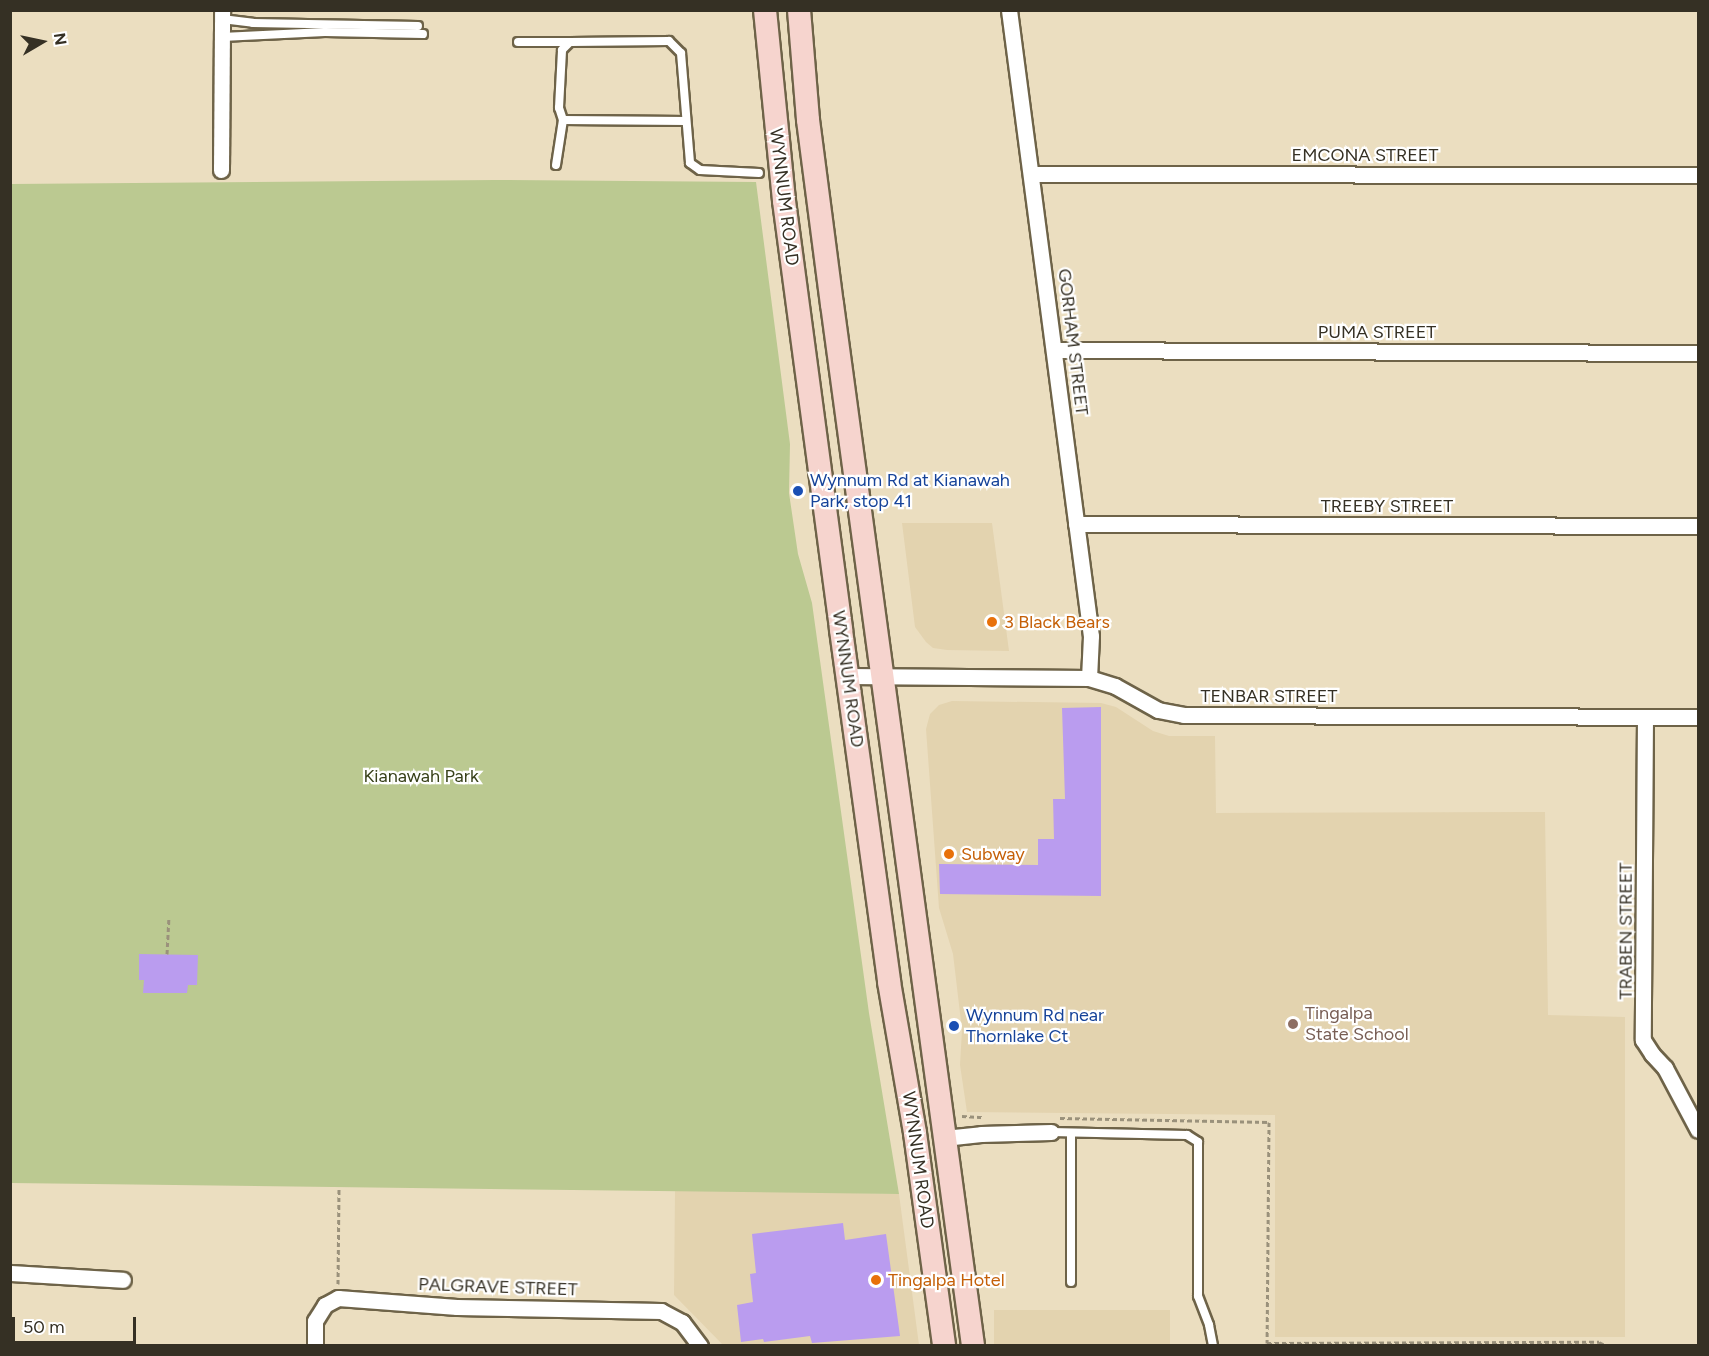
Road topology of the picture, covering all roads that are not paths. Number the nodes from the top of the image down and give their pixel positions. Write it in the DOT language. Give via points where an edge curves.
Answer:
graph roads {
  1 [pos="799,10"];
  2 [pos="1009,10"];
  3 [pos="768,14"];
  4 [pos="222,15"];
  5 [pos="418,26"];
  6 [pos="423,34"];
  7 [pos="222,37"];
  8 [pos="518,42"];
  9 [pos="570,42"];
  10 [pos="563,120"];
  11 [pos="686,121"];
  12 [pos="556,165"];
  13 [pos="221,170"];
  14 [pos="759,173"];
  15 [pos="1031,174"];
  16 [pos="1698,175"];
  17 [pos="832,304"];
  18 [pos="802,333"];
  19 [pos="1055,350"];
  20 [pos="1698,353"];
  21 [pos="1076,524"];
  22 [pos="1698,526"];
  23 [pos="848,676"];
  24 [pos="884,676"];
  25 [pos="1089,678"];
  26 [pos="1645,717"];
  27 [pos="1698,717"];
  28 [pos="1054,1125"];
  29 [pos="1698,1130"];
  30 [pos="1071,1133"];
  31 [pos="944,1138"];
  32 [pos="10,1273"];
  33 [pos="123,1280"];
  34 [pos="1071,1282"];
  35 [pos="973,1341"];
  36 [pos="315,1346"];
  37 [pos="700,1346"];
  38 [pos="944,1346"];
  39 [pos="1213,1346"];
  1 -- 17 [label="main road, WYNNUM ROAD" via="808,120"];
  2 -- 15 [label="street, GORHAM STREET"];
  3 -- 18 [label="main road, WYNNUM ROAD" via="776,138"];
  4 -- 5 [label="lane" via="253,23"];
  4 -- 7 [label="street"];
  6 -- 7 [label="lane" via="325,32"];
  7 -- 13 [label="street"];
  8 -- 9 [label="lane"];
  9 -- 10 [label="lane" via="562,50 559,108"];
  9 -- 11 [label="lane" via="669,41 681,53"];
  10 -- 11 [label="lane"];
  10 -- 12 [label="lane"];
  11 -- 14 [label="lane" via="690,163 700,170"];
  15 -- 16 [label="street, EMCONA STREET"];
  15 -- 19 [label="street, GORHAM STREET"];
  17 -- 18 [label="main road" via="818,330"];
  17 -- 24 [label="main road, WYNNUM ROAD"];
  18 -- 23 [label="main road, WYNNUM ROAD"];
  19 -- 20 [label="street, PUMA STREET"];
  19 -- 21 [label="street, GORHAM STREET"];
  21 -- 22 [label="street, TREEBY STREET"];
  21 -- 25 [label="street, GORHAM STREET" via="1091,636"];
  23 -- 24 [label="street, TENBAR STREET"];
  23 -- 38 [label="main road, WYNNUM ROAD"];
  24 -- 25 [label="street, TENBAR STREET"];
  24 -- 31 [label="main road, WYNNUM ROAD"];
  25 -- 26 [label="street, TENBAR STREET" via="1115,686 1158,710 1184,715"];
  26 -- 27 [label="street, TENBAR STREET"];
  26 -- 29 [label="street, TRABEN STREET" via="1644,1040 1665,1068"];
  28 -- 30 [label="lane"];
  28 -- 31 [label="street"];
  30 -- 34 [label="lane"];
  30 -- 39 [label="lane" via="1187,1135 1198,1142 1197,1296"];
  31 -- 35 [label="main road, WYNNUM ROAD"];
  32 -- 33 [label="street"];
  36 -- 37 [label="street, PALGRAVE STREET" via="315,1321 325,1305 338,1298 457,1307 661,1311 682,1322"];
}
